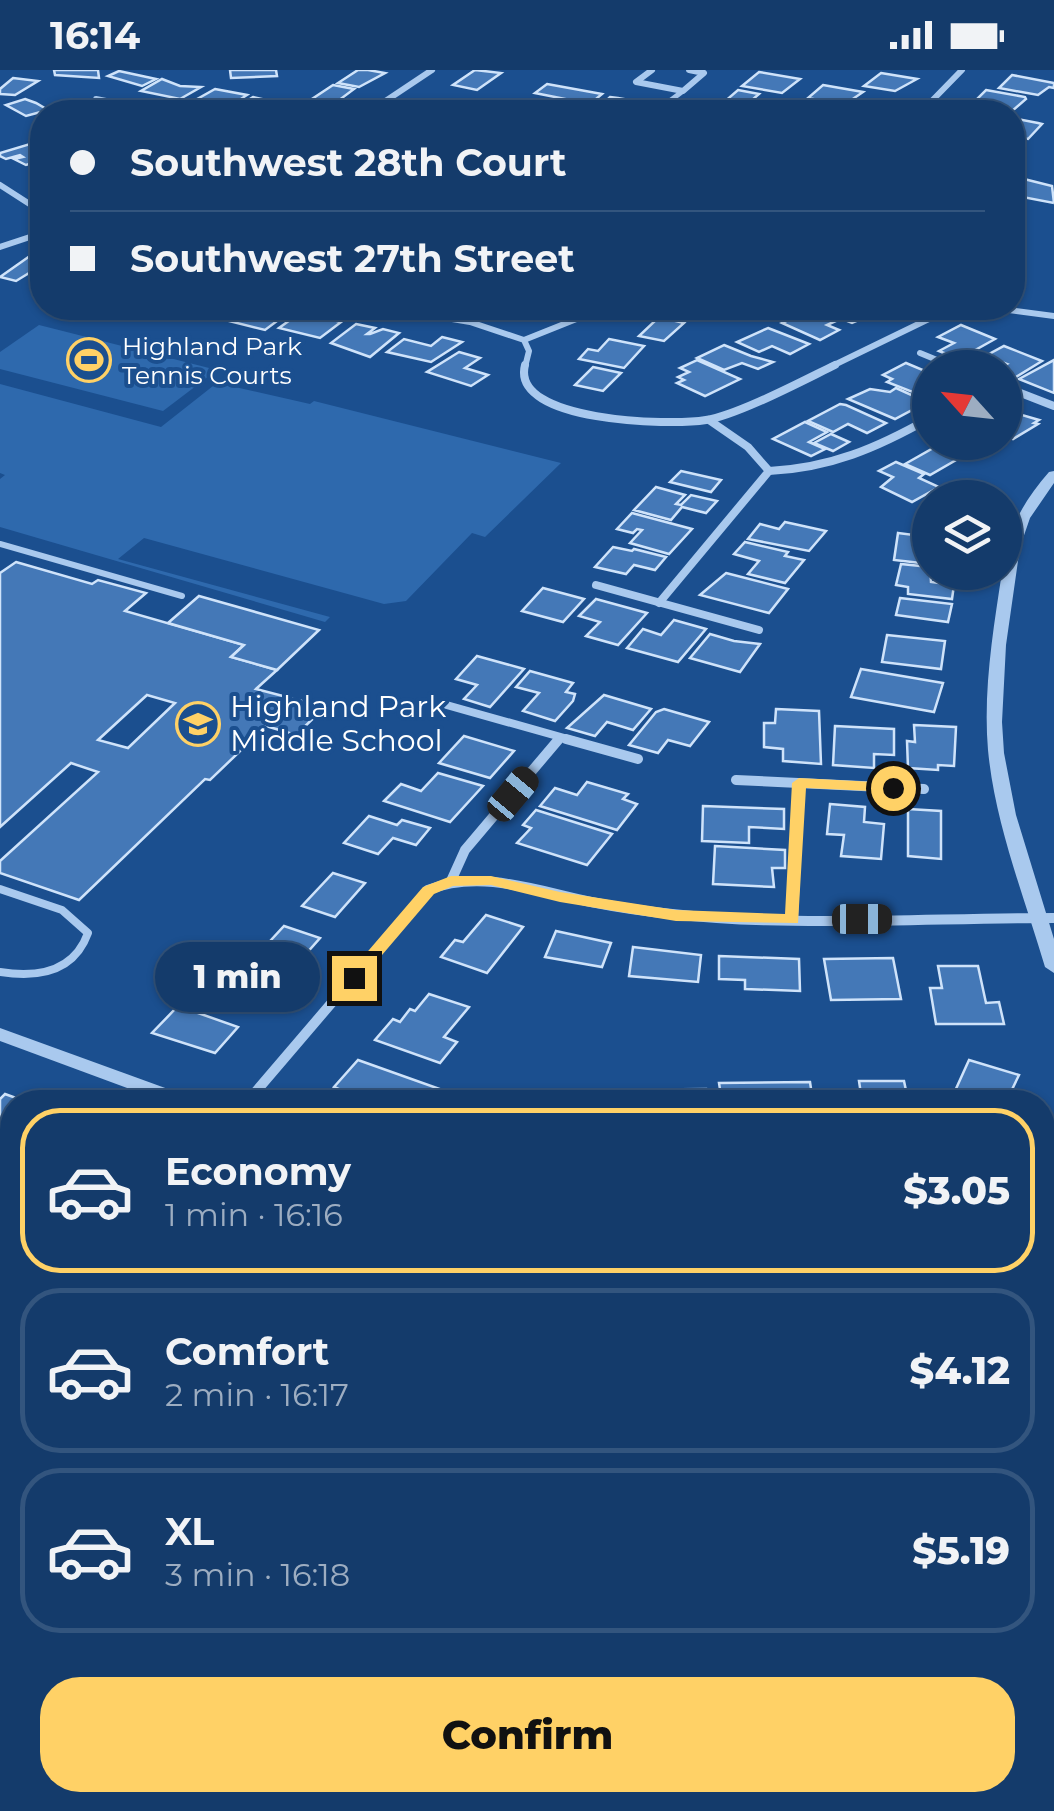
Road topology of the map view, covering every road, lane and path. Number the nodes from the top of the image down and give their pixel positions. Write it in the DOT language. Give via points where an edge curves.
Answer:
graph roads {
  1 [pos="432,70"];
  2 [pos="652,70"];
  3 [pos="688,70"];
  4 [pos="962,70"];
  5 [pos="683,91"];
  6 [pos="387,100"];
  7 [pos="671,100"];
  8 [pos="936,100"];
  9 [pos="0,185"];
  10 [pos="30,204"];
  11 [pos="30,237"];
  12 [pos="0,246"];
  13 [pos="1025,312"];
  14 [pos="1054,316"];
  15 [pos="460,320"];
  16 [pos="574,320"];
  17 [pos="927,320"];
  18 [pos="524,340"];
  19 [pos="1022,394"];
  20 [pos="1054,406"];
  21 [pos="709,420"];
  22 [pos="912,428"];
  23 [pos="770,471"];
  24 [pos="1054,474"];
  25 [pos="0,544"];
  26 [pos="596,585"];
  27 [pos="182,596"];
  28 [pos="659,603"];
  29 [pos="759,630"];
  30 [pos="443,704"];
  31 [pos="560,738"];
  32 [pos="638,759"];
  33 [pos="736,780"];
  34 [pos="799,783"];
  35 [pos="924,789"];
  36 [pos="451,881"];
  37 [pos="0,888"];
  38 [pos="1047,919"];
  39 [pos="792,920"];
  40 [pos="1054,968"];
  41 [pos="0,972"];
  42 [pos="0,1034"];
  43 [pos="150,1090"];
  44 [pos="257,1090"];
  1 -- 6 [label="street"];
  2 -- 5 [label="street" via="636,82"];
  3 -- 5 [label="street" via="704,73"];
  4 -- 8 [label="street"];
  5 -- 7 [label="lane"];
  9 -- 10 [label="street"];
  11 -- 12 [label="street"];
  13 -- 14 [label="street"];
  15 -- 18 [label="street"];
  16 -- 18 [label="street"];
  17 -- 21 [label="street"];
  18 -- 21 [label="street" via="522,377 544,400 642,423"];
  19 -- 20 [label="street"];
  21 -- 23 [label="street"];
  22 -- 23 [label="street" via="856,459"];
  23 -- 28 [label="street"];
  24 -- 38 [label="street" via="1015,531 994,722 1006,801"];
  25 -- 27 [label="lane"];
  26 -- 28 [label="street"];
  28 -- 29 [label="street"];
  30 -- 31 [label="street"];
  31 -- 32 [label="street"];
  31 -- 36 [label="street" via="465,850"];
  33 -- 34 [label="street"];
  34 -- 35 [label="street"];
  34 -- 39 [label="street"];
  36 -- 39 [label="street" via="491,880 676,916"];
  36 -- 44 [label="street" via="428,890"];
  37 -- 41 [label="lane" via="70,914 88,933 69,964 28,975"];
  38 -- 39 [label="street"];
  38 -- 40 [label="street"];
  42 -- 43 [label="street"];
}
